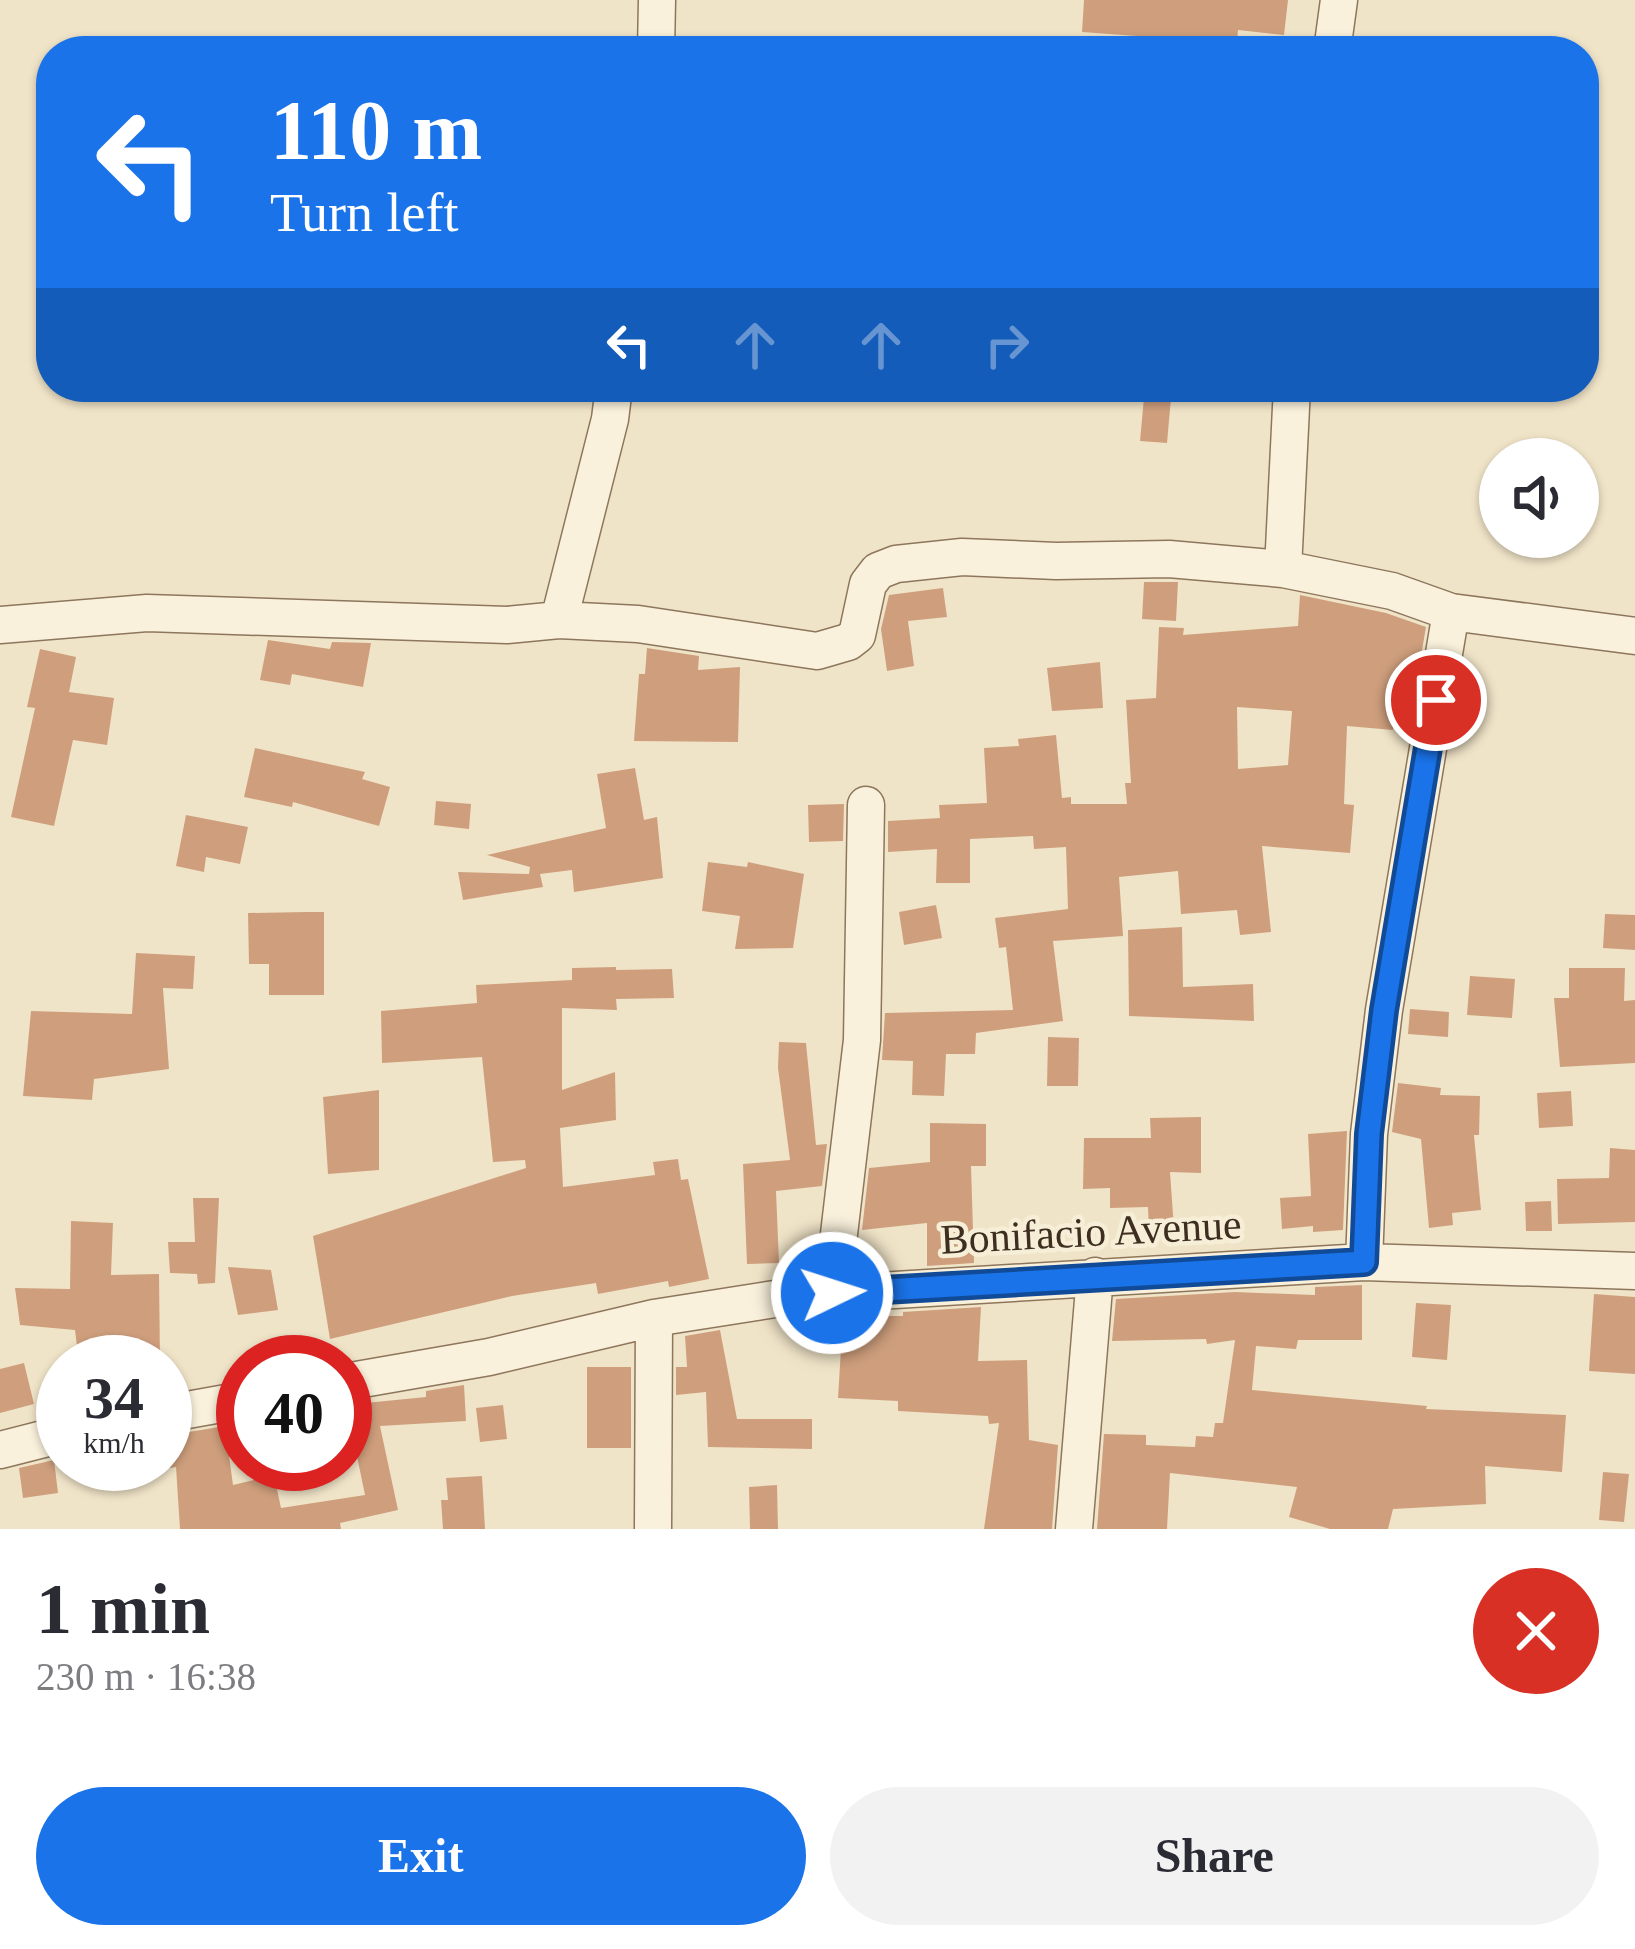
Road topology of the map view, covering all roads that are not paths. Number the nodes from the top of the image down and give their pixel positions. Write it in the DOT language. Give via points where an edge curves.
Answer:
graph roads {
  1 [pos="658,0"];
  2 [pos="1339,0"];
  3 [pos="657,36"];
  4 [pos="1334,36"];
  5 [pos="612,402"];
  6 [pos="1290,402"];
  7 [pos="1283,569"];
  8 [pos="1451,612"];
  9 [pos="559,620"];
  10 [pos="0,625"];
  11 [pos="1635,636"];
  12 [pos="866,806"];
  13 [pos="1364,1262"];
  14 [pos="1635,1271"];
  15 [pos="1095,1276"];
  16 [pos="832,1293"];
  17 [pos="654,1318"];
  18 [pos="372,1377"];
  19 [pos="36,1441"];
  20 [pos="0,1450"];
  21 [pos="653,1529"];
  22 [pos="1074,1529"];
  1 -- 3 [label="street"];
  2 -- 4 [label="street"];
  5 -- 9 [label="street"];
  6 -- 7 [label="street"];
  7 -- 8 [label="street"];
  7 -- 9 [label="street" via="1169,559 896,564 868,584 857,634 817,651"];
  8 -- 11 [label="street"];
  8 -- 13 [label="street" via="1384,1010"];
  9 -- 10 [label="street" via="147,613"];
  12 -- 16 [label="street" via="862,1040"];
  13 -- 14 [label="street, Bonifacio Avenue"];
  13 -- 15 [label="street, Bonifacio Avenue"];
  15 -- 16 [label="street, Bonifacio Avenue"];
  15 -- 22 [label="street"];
  16 -- 17 [label="street, Bonifacio Avenue"];
  17 -- 18 [label="street, Bonifacio Avenue"];
  17 -- 21 [label="street"];
  19 -- 20 [label="street"];
}
